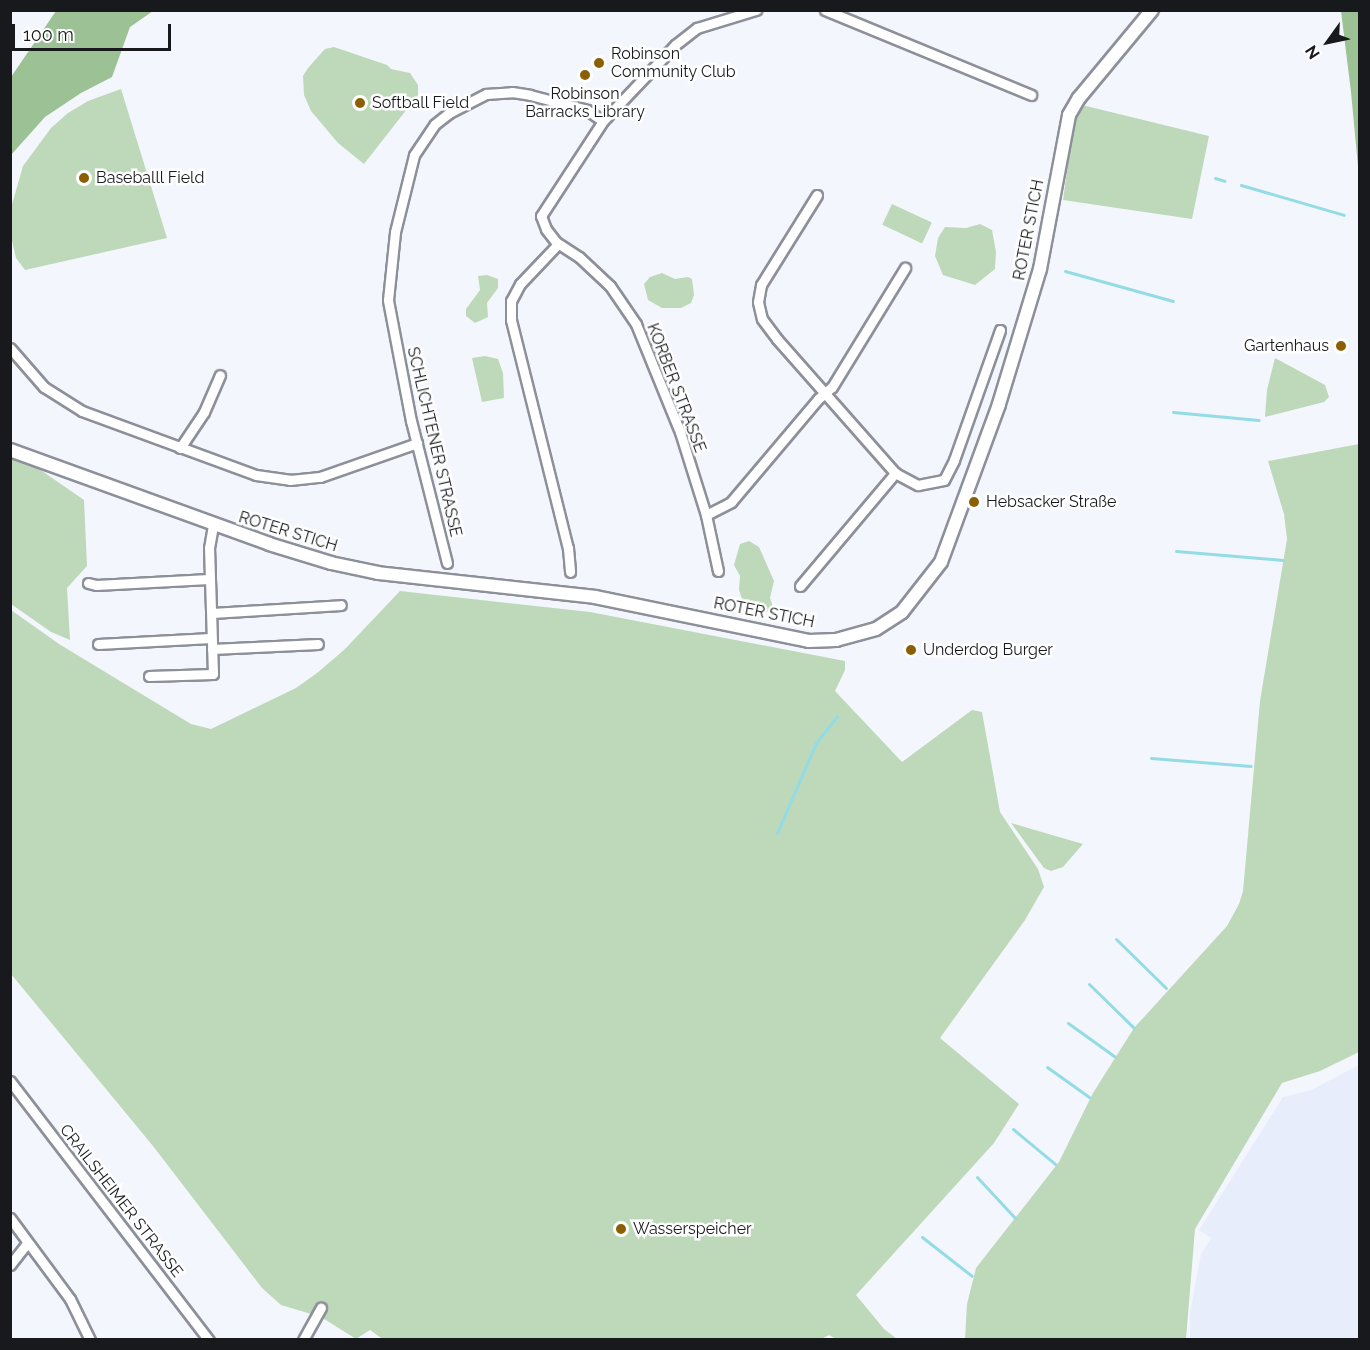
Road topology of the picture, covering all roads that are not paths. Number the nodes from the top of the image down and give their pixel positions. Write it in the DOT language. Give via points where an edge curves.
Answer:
graph roads {
  1 [pos="756,10"];
  2 [pos="825,10"];
  3 [pos="1152,10"];
  4 [pos="1030,95"];
  5 [pos="603,121"];
  6 [pos="817,195"];
  7 [pos="558,244"];
  8 [pos="904,268"];
  9 [pos="1000,330"];
  10 [pos="10,348"];
  11 [pos="220,375"];
  12 [pos="825,393"];
  13 [pos="417,443"];
  14 [pos="180,448"];
  15 [pos="10,450"];
  16 [pos="895,473"];
  17 [pos="706,515"];
  18 [pos="213,525"];
  19 [pos="447,563"];
  20 [pos="718,571"];
  21 [pos="570,573"];
  22 [pos="209,579"];
  23 [pos="88,584"];
  24 [pos="800,586"];
  25 [pos="341,606"];
  26 [pos="212,613"];
  27 [pos="211,638"];
  28 [pos="98,644"];
  29 [pos="318,644"];
  30 [pos="212,650"];
  31 [pos="149,676"];
  32 [pos="10,1081"];
  33 [pos="10,1218"];
  34 [pos="27,1243"];
  35 [pos="10,1265"];
  36 [pos="321,1308"];
  37 [pos="88,1335"];
  38 [pos="95,1340"];
  39 [pos="209,1340"];
  40 [pos="303,1340"];
  1 -- 5 [label="street, KORBER STRASSE" via="698,28 675,45"];
  2 -- 4 [label="street"];
  3 -- 18 [label="street, ROTER STICH" via="1079,98 1070,115 1040,269 999,404 941,562 902,612 876,629 836,640 809,641 595,597 378,573 331,563"];
  5 -- 7 [label="street, KORBER STRASSE" via="541,216"];
  5 -- 13 [label="street, SCHLICHTENER STRASSE" via="587,110 530,95 486,94 435,124 414,155 394,232 388,300"];
  6 -- 12 [label="street" via="761,285 758,302 762,319"];
  7 -- 17 [label="street, KORBER STRASSE" via="600,274 636,324 680,432"];
  7 -- 21 [label="street" via="520,284 511,301 511,320 568,548"];
  8 -- 12 [label="street"];
  9 -- 16 [label="street" via="944,480 918,485"];
  10 -- 14 [label="street" via="34,376 64,401 96,418"];
  11 -- 14 [label="street" via="204,412"];
  12 -- 16 [label="street"];
  12 -- 17 [label="street" via="731,502"];
  13 -- 14 [label="street" via="328,475 290,480 256,475"];
  13 -- 19 [label="street, SCHLICHTENER STRASSE"];
  15 -- 18 [label="street, ROTER STICH"];
  16 -- 24 [label="street"];
  17 -- 20 [label="street, KORBER STRASSE"];
  18 -- 22 [label="street"];
  22 -- 23 [label="street"];
  22 -- 26 [label="street"];
  25 -- 26 [label="street"];
  26 -- 27 [label="street"];
  27 -- 28 [label="street"];
  27 -- 30 [label="street"];
  29 -- 30 [label="street"];
  30 -- 31 [label="street" via="213,674"];
  32 -- 39 [label="street, CRAILSHEIMER STRASSE"];
  33 -- 34 [label="street"];
  34 -- 35 [label="street"];
  34 -- 37 [label="street" via="70,1299"];
  36 -- 40 [label="street"];
  37 -- 38 [label="street"];
}
